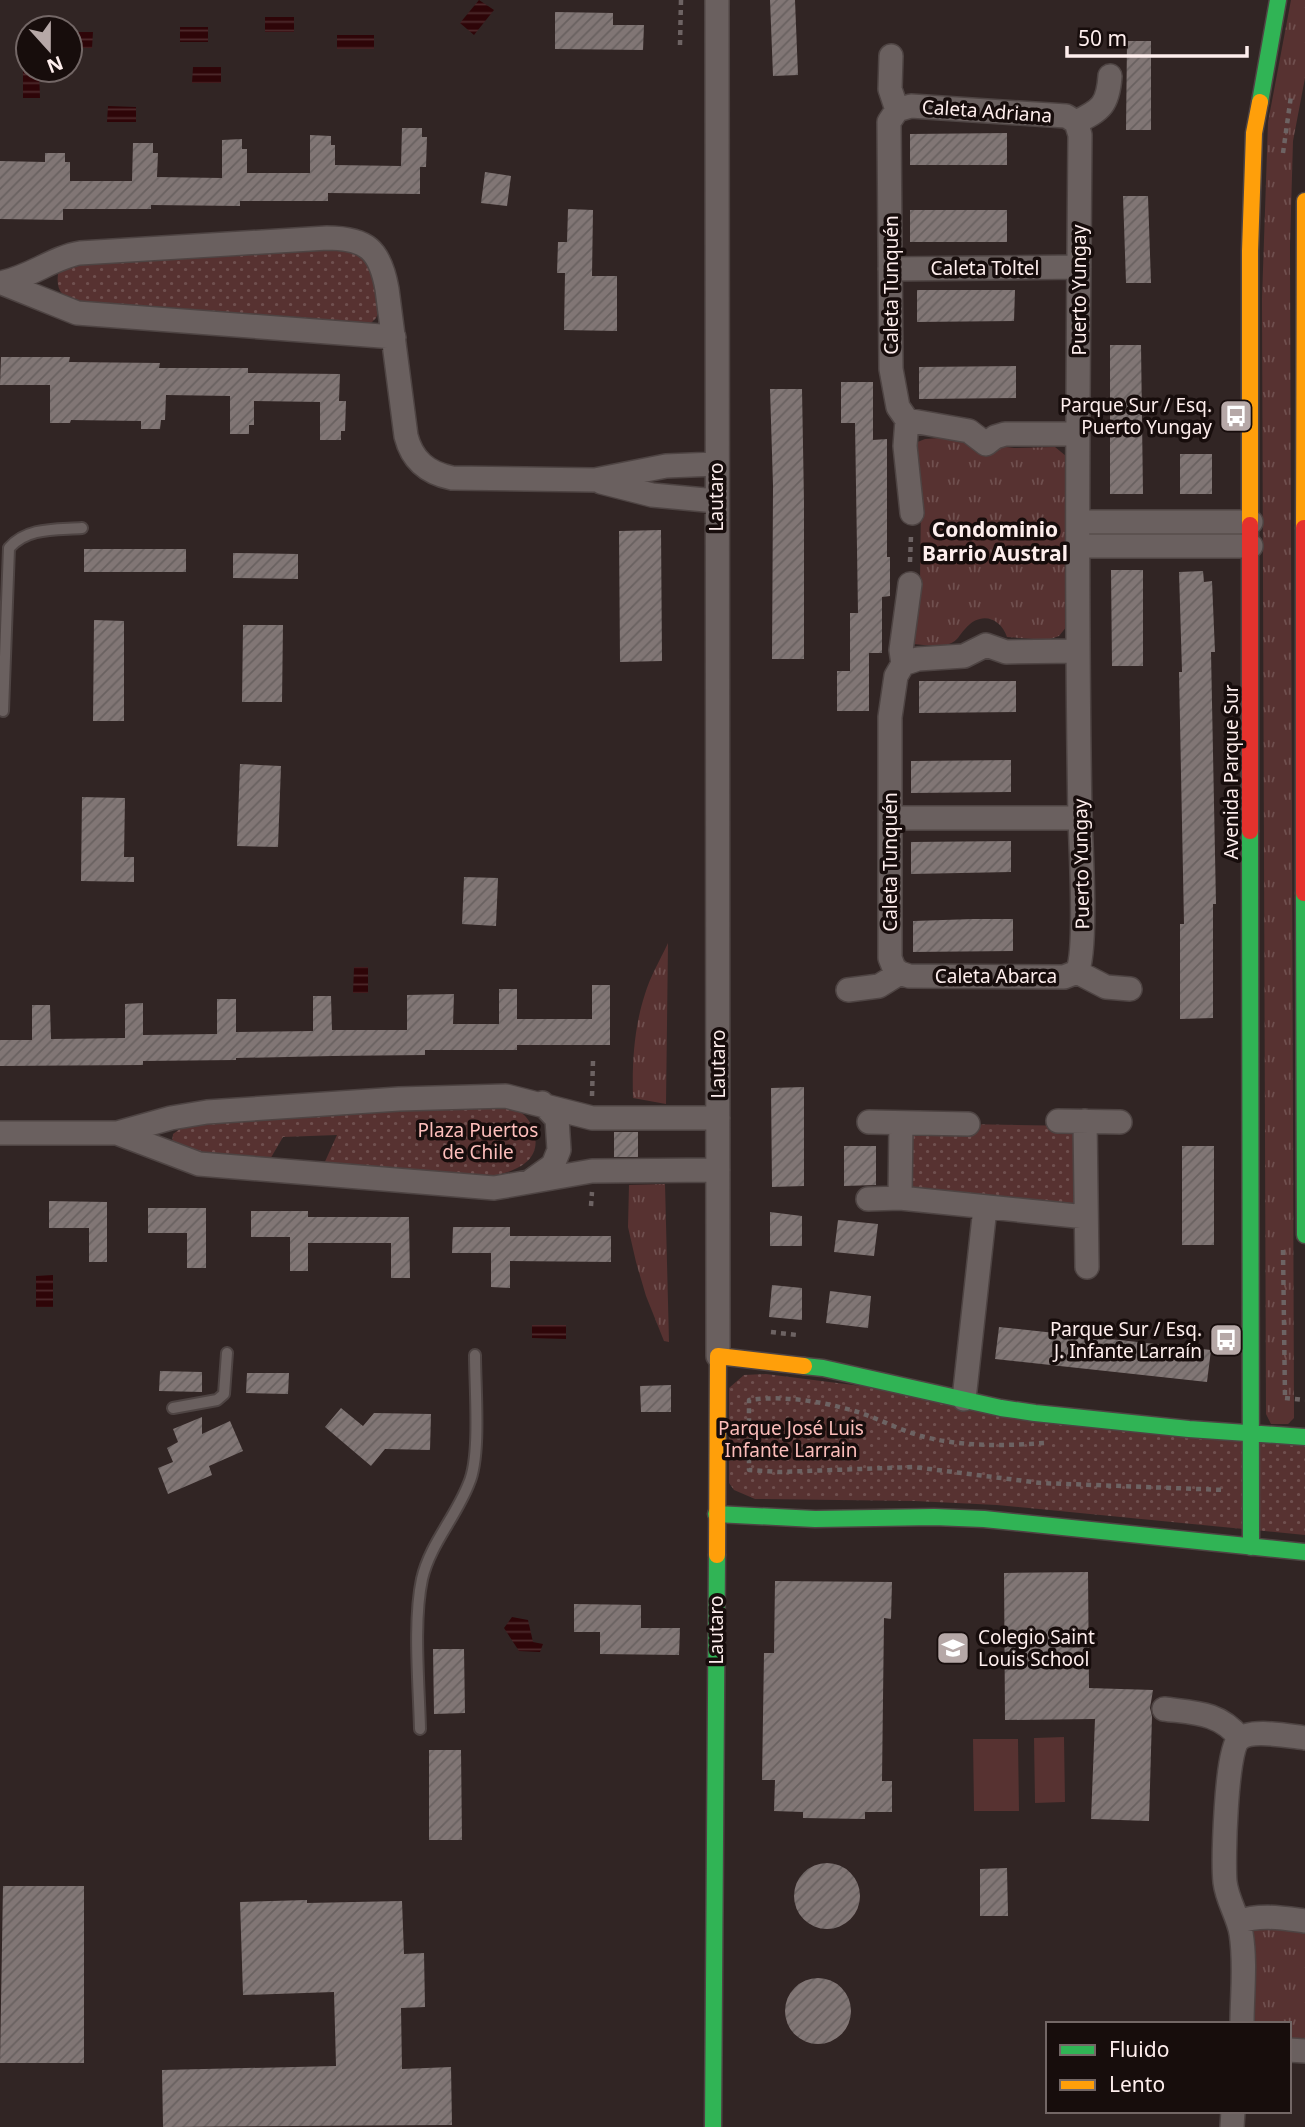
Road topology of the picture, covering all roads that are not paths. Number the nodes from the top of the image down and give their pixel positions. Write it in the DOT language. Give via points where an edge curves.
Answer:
graph roads {
  1 [pos="717,0"];
  2 [pos="1278,0"];
  3 [pos="891,56"];
  4 [pos="1110,76"];
  5 [pos="897,110"];
  6 [pos="1076,122"];
  7 [pos="1305,201"];
  8 [pos="56,262"];
  9 [pos="1079,267"];
  10 [pos="890,269"];
  11 [pos="1,283"];
  12 [pos="56,306"];
  13 [pos="394,337"];
  14 [pos="907,420"];
  15 [pos="1078,434"];
  16 [pos="716,464"];
  17 [pos="595,480"];
  18 [pos="716,501"];
  19 [pos="912,513"];
  20 [pos="1078,522"];
  21 [pos="1251,522"];
  22 [pos="82,528"];
  23 [pos="1078,546"];
  24 [pos="1251,546"];
  25 [pos="910,584"];
  26 [pos="1077,651"];
  27 [pos="904,664"];
  28 [pos="1304,706"];
  29 [pos="3,711"];
  30 [pos="1304,740"];
  31 [pos="890,818"];
  32 [pos="1080,818"];
  33 [pos="1077,972"];
  34 [pos="900,973"];
  35 [pos="1130,989"];
  36 [pos="848,990"];
  37 [pos="542,1103"];
  38 [pos="718,1118"];
  39 [pos="1058,1121"];
  40 [pos="1085,1121"];
  41 [pos="869,1122"];
  42 [pos="1120,1122"];
  43 [pos="901,1123"];
  44 [pos="968,1124"];
  45 [pos="0,1133"];
  46 [pos="117,1133"];
  47 [pos="718,1170"];
  48 [pos="533,1180"];
  49 [pos="900,1198"];
  50 [pos="868,1199"];
  51 [pos="985,1208"];
  52 [pos="1086,1217"];
  53 [pos="1305,1235"];
  54 [pos="1087,1267"];
  55 [pos="227,1353"];
  56 [pos="475,1355"];
  57 [pos="718,1356"];
  58 [pos="964,1399"];
  59 [pos="173,1408"];
  60 [pos="1252,1433"];
  61 [pos="1305,1437"];
  62 [pos="716,1514"];
  63 [pos="1251,1546"];
  64 [pos="1305,1552"];
  65 [pos="1164,1709"];
  66 [pos="420,1729"];
  67 [pos="1240,1738"];
  68 [pos="1305,1738"];
  69 [pos="1305,1921"];
  70 [pos="1238,1922"];
  71 [pos="1242,2022"];
  72 [pos="713,2127"];
  1 -- 16 [label="street, Lautaro"];
  2 -- 21 [label="street, Avenida Parque Sur" via="1252,157"];
  3 -- 5 [label="street, Caleta Tunquén" via="890,89"];
  4 -- 6 [label="street" via="1102,107"];
  5 -- 6 [label="street, Caleta Adriana" via="911,106 1066,116"];
  5 -- 10 [label="street, Caleta Tunquén" via="890,122"];
  6 -- 9 [label="street, Puerto Yungay" via="1080,135"];
  7 -- 28 [label="street"];
  8 -- 11 [label="street"];
  8 -- 12 [label="street" via="50,283"];
  8 -- 13 [label="street" via="80,253 351,239 369,246 381,266"];
  9 -- 10 [label="street, Caleta Toltel"];
  9 -- 15 [label="street, Puerto Yungay"];
  10 -- 14 [label="street, Caleta Tunquén" via="893,385 898,407"];
  11 -- 12 [label="street"];
  12 -- 13 [label="street" via="77,313"];
  13 -- 17 [label="street" via="409,447 431,472 452,478"];
  14 -- 15 [label="street" via="969,431 986,444 1005,434"];
  14 -- 19 [label="street, Caleta Tunquén"];
  15 -- 20 [label="street, Puerto Yungay"];
  16 -- 17 [label="street" via="667,466"];
  16 -- 18 [label="street, Lautaro"];
  17 -- 18 [label="street" via="652,495"];
  18 -- 38 [label="street, Lautaro"];
  20 -- 21 [label="street"];
  20 -- 23 [label="street, Puerto Yungay"];
  21 -- 24 [label="street, Avenida Parque Sur"];
  22 -- 29 [label="lane" via="32,532 9,548"];
  23 -- 24 [label="street"];
  23 -- 26 [label="street, Puerto Yungay"];
  24 -- 60 [label="street, Avenida Parque Sur"];
  25 -- 27 [label="street, Caleta Tunquén" via="901,650"];
  26 -- 27 [label="street" via="1006,652 986,645 964,656"];
  26 -- 32 [label="street, Puerto Yungay"];
  27 -- 31 [label="street, Caleta Tunquén" via="896,676 890,717"];
  28 -- 30 [label="street"];
  30 -- 53 [label="street"];
  31 -- 32 [label="street"];
  31 -- 34 [label="street, Caleta Tunquén" via="890,958"];
  32 -- 33 [label="street, Puerto Yungay" via="1081,960"];
  33 -- 34 [label="street, Caleta Abarca" via="1064,977"];
  33 -- 35 [label="street, Caleta Abarca" via="1106,987"];
  34 -- 36 [label="street" via="879,986"];
  37 -- 38 [label="street" via="592,1118"];
  37 -- 46 [label="street" via="506,1096 207,1112"];
  37 -- 48 [label="street" via="557,1119 559,1150 553,1165"];
  38 -- 47 [label="street, Lautaro"];
  39 -- 40 [label="street"];
  40 -- 42 [label="street"];
  40 -- 52 [label="street"];
  41 -- 43 [label="street"];
  43 -- 44 [label="street"];
  43 -- 49 [label="street"];
  45 -- 46 [label="street"];
  46 -- 48 [label="street" via="199,1164 494,1188"];
  47 -- 48 [label="street" via="592,1171"];
  47 -- 57 [label="street, Lautaro"];
  49 -- 50 [label="street"];
  49 -- 51 [label="street"];
  51 -- 52 [label="street"];
  51 -- 58 [label="street"];
  52 -- 54 [label="street"];
  55 -- 59 [label="lane" via="224,1394"];
  56 -- 66 [label="lane" via="475,1459 470,1483 432,1550 418,1604"];
  57 -- 58 [label="street" via="823,1368"];
  57 -- 62 [label="street, Lautaro"];
  58 -- 60 [label="street" via="1035,1413"];
  60 -- 61 [label="street"];
  60 -- 63 [label="street, Avenida Parque Sur"];
  62 -- 63 [label="street" via="984,1519"];
  62 -- 72 [label="street, Lautaro"];
  63 -- 64 [label="street"];
  65 -- 67 [label="street" via="1223,1721"];
  67 -- 68 [label="street" via="1264,1734"];
  67 -- 70 [label="street" via="1231,1752 1225,1861 1226,1891"];
  69 -- 70 [label="street" via="1265,1916"];
  70 -- 71 [label="street"];
}
